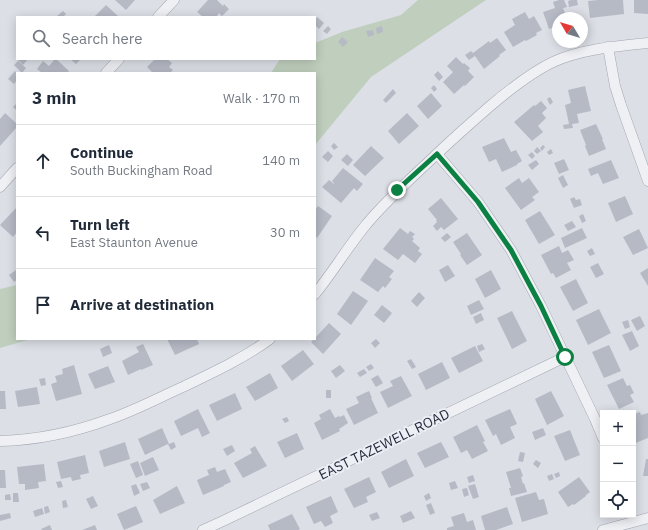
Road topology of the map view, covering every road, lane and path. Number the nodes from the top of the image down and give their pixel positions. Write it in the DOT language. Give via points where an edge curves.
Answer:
graph roads {
  1 [pos="174,0"];
  2 [pos="159,16"];
  3 [pos="648,43"];
  4 [pos="608,47"];
  5 [pos="118,60"];
  6 [pos="107,72"];
  7 [pos="437,154"];
  8 [pos="16,169"];
  9 [pos="648,181"];
  10 [pos="0,187"];
  11 [pos="316,293"];
  12 [pos="269,340"];
  13 [pos="565,357"];
  14 [pos="600,431"];
  15 [pos="0,441"];
  16 [pos="648,518"];
  17 [pos="627,519"];
  18 [pos="203,530"];
  19 [pos="603,530"];
  1 -- 2 [label="street"];
  3 -- 4 [label="street"];
  4 -- 7 [label="street" via="572,55 537,70 508,91"];
  4 -- 9 [label="street" via="615,86"];
  5 -- 6 [label="street"];
  7 -- 11 [label="street" via="380,208"];
  7 -- 13 [label="street" via="478,202 511,250"];
  8 -- 10 [label="street"];
  12 -- 15 [label="street" via="214,372 110,419 48,436"];
  13 -- 14 [label="street"];
  13 -- 18 [label="street, EAST TAZEWELL ROAD"];
  16 -- 17 [label="street"];
  17 -- 19 [label="street"];
}
